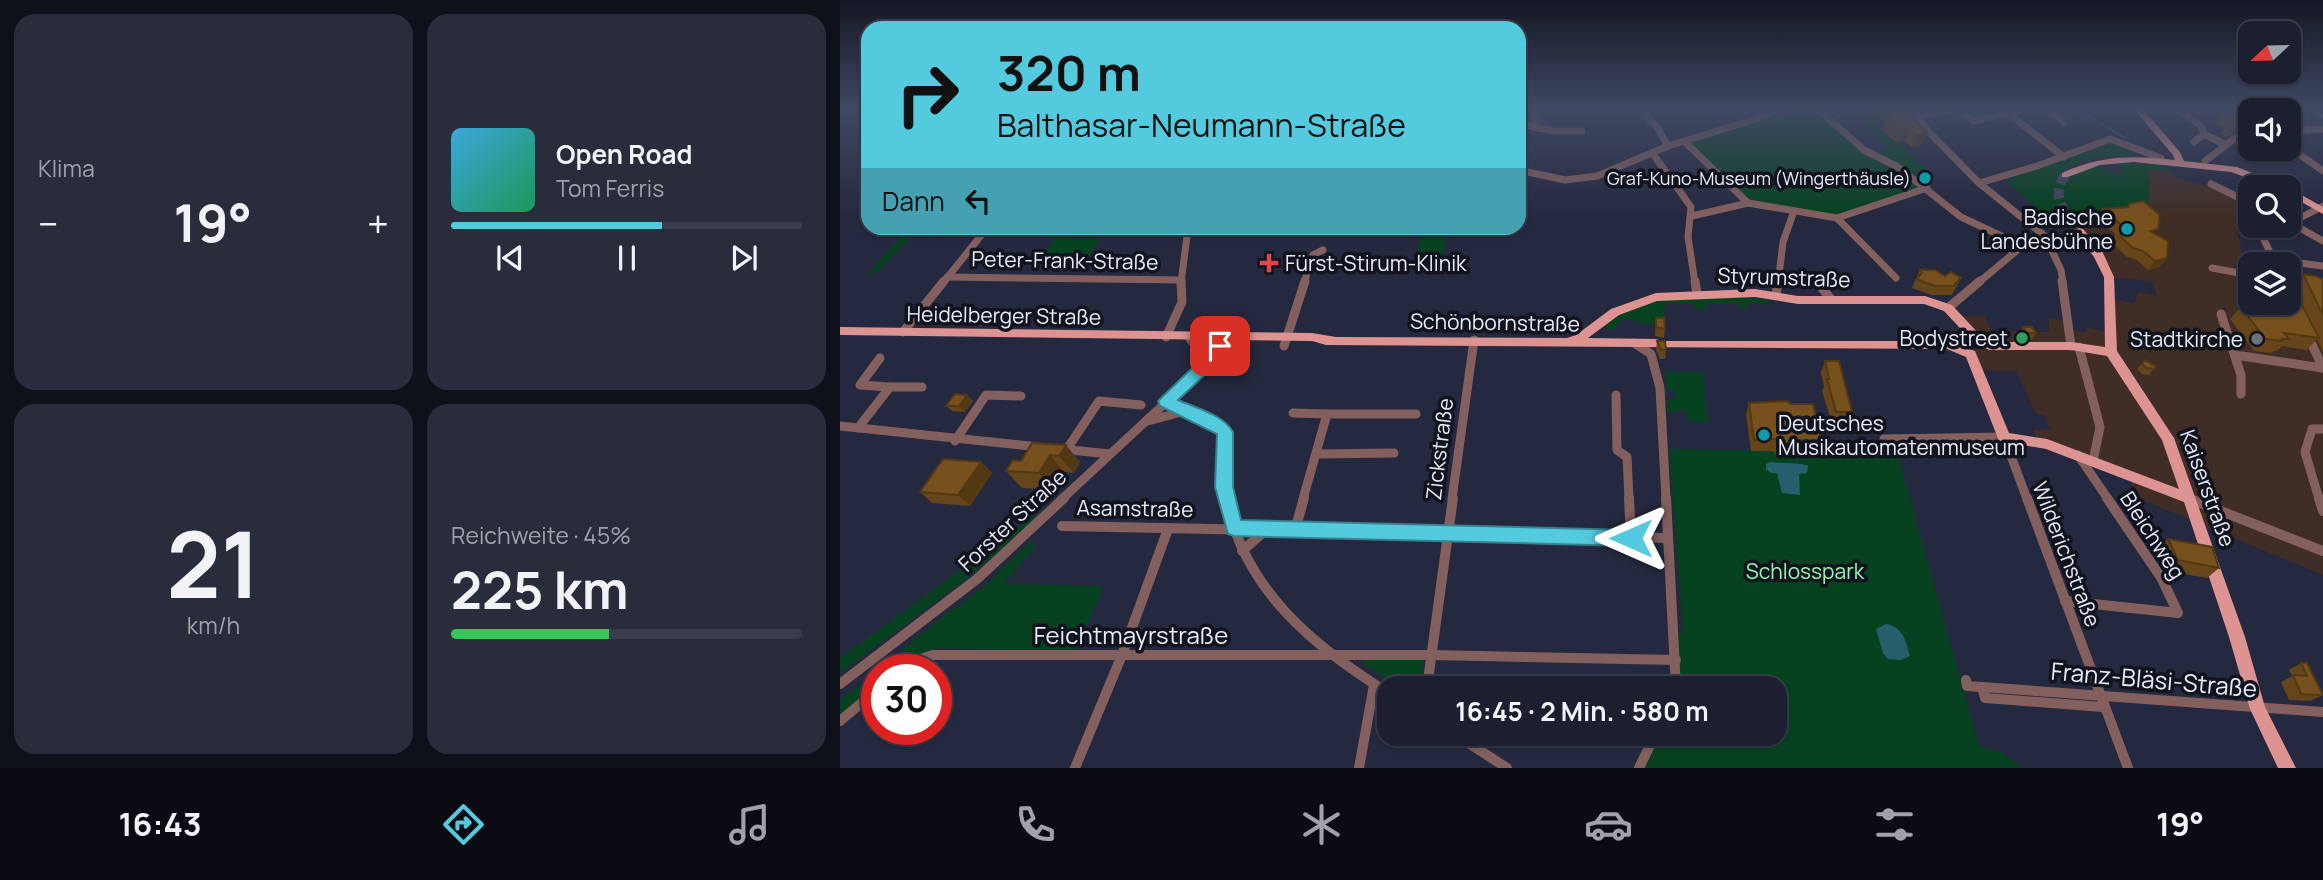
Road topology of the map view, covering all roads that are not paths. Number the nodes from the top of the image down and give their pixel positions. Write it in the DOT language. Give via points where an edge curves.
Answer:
graph roads {
  1 [pos="1675,144"];
  2 [pos="1687,144"];
  3 [pos="1857,144"];
  4 [pos="1943,144"];
  5 [pos="2047,144"];
  6 [pos="2098,144"];
  7 [pos="2124,144"];
  8 [pos="2168,144"];
  9 [pos="2221,144"];
  10 [pos="2230,144"];
  11 [pos="1668,146"];
  12 [pos="2130,146"];
  13 [pos="2225,146"];
  14 [pos="2172,149"];
  15 [pos="1653,154"];
  16 [pos="2301,155"];
  17 [pos="2064,157"];
  18 [pos="2133,159"];
  19 [pos="2174,161"];
  20 [pos="2205,161"];
  21 [pos="2215,164"];
  22 [pos="2234,169"];
  23 [pos="2323,171"];
  24 [pos="1526,172"];
  25 [pos="2065,175"];
  26 [pos="2250,175"];
  27 [pos="1979,183"];
  28 [pos="2211,184"];
  29 [pos="1927,188"];
  30 [pos="2238,197"];
  31 [pos="2301,197"];
  32 [pos="1748,203"];
  33 [pos="2321,208"];
  34 [pos="1794,211"];
  35 [pos="1692,216"];
  36 [pos="1837,218"];
  37 [pos="2301,218"];
  38 [pos="2301,227"];
  39 [pos="2079,231"];
  40 [pos="981,235"];
  41 [pos="1186,235"];
  42 [pos="2323,241"];
  43 [pos="1323,250"];
  44 [pos="2301,265"];
  45 [pos="2322,267"];
  46 [pos="2212,268"];
  47 [pos="2238,273"];
  48 [pos="947,277"];
  49 [pos="1896,278"];
  50 [pos="1182,280"];
  51 [pos="1815,280"];
  52 [pos="1697,294"];
  53 [pos="1776,295"];
  54 [pos="1830,299"];
  55 [pos="1948,308"];
  56 [pos="2221,314"];
  57 [pos="2298,315"];
  58 [pos="1605,318"];
  59 [pos="1964,326"];
  60 [pos="840,331"];
  61 [pos="904,332"];
  62 [pos="1179,338"];
  63 [pos="1222,340"];
  64 [pos="1474,340"];
  65 [pos="1285,342"];
  66 [pos="1569,342"];
  67 [pos="1617,343"];
  68 [pos="1634,343"];
  69 [pos="1948,345"];
  70 [pos="1994,346"];
  71 [pos="2075,347"];
  72 [pos="2111,352"];
  73 [pos="1970,354"];
  74 [pos="2235,355"];
  75 [pos="880,358"];
  76 [pos="1202,361"];
  77 [pos="2322,365"];
  78 [pos="1199,371"];
  79 [pos="890,387"];
  80 [pos="922,387"];
  81 [pos="2241,394"];
  82 [pos="1616,395"];
  83 [pos="1021,397"];
  84 [pos="1166,401"];
  85 [pos="1141,405"];
  86 [pos="1187,411"];
  87 [pos="1293,413"];
  88 [pos="1327,414"];
  89 [pos="1416,414"];
  90 [pos="1144,422"];
  91 [pos="840,426"];
  92 [pos="858,428"];
  93 [pos="2318,428"];
  94 [pos="2004,437"];
  95 [pos="1884,439"];
  96 [pos="955,441"];
  97 [pos="1067,449"];
  98 [pos="1394,453"];
  99 [pos="1110,454"];
  100 [pos="1317,454"];
  101 [pos="2078,455"];
  102 [pos="2093,461"];
  103 [pos="2190,499"];
  104 [pos="2323,511"];
  105 [pos="1062,526"];
  106 [pos="1234,528"];
  107 [pos="1168,529"];
  108 [pos="1267,529"];
  109 [pos="1295,530"];
  110 [pos="1448,535"];
  111 [pos="1631,538"];
  112 [pos="1668,538"];
  113 [pos="1242,551"];
  114 [pos="2323,551"];
  115 [pos="2065,601"];
  116 [pos="1328,654"];
  117 [pos="952,655"];
  118 [pos="1122,655"];
  119 [pos="1431,655"];
  120 [pos="1676,660"];
  121 [pos="1428,676"];
  122 [pos="1676,676"];
  123 [pos="1966,680"];
  124 [pos="840,684"];
  125 [pos="1374,685"];
  126 [pos="1377,687"];
  127 [pos="2101,701"];
  128 [pos="861,703"];
  129 [pos="2258,709"];
  130 [pos="2323,712"];
  131 [pos="840,721"];
  132 [pos="1472,746"];
  133 [pos="1650,746"];
  134 [pos="1075,768"];
  135 [pos="1359,768"];
  136 [pos="1507,768"];
  137 [pos="1639,768"];
  138 [pos="2129,768"];
  139 [pos="2287,768"];
  1 -- 11 [label="street"];
  2 -- 32 [label="street"];
  3 -- 29 [label="street"];
  4 -- 27 [label="street"];
  5 -- 17 [label="street"];
  6 -- 17 [label="street"];
  7 -- 12 [label="street"];
  8 -- 14 [label="main road"];
  9 -- 13 [label="street"];
  10 -- 13 [label="street"];
  11 -- 15 [label="street"];
  12 -- 18 [label="street" via="2136,155"];
  12 -- 19 [label="street"];
  13 -- 20 [label="street"];
  14 -- 19 [label="main road"];
  14 -- 20 [label="main road"];
  15 -- 24 [label="street" via="1574,180"];
  15 -- 35 [label="street" via="1686,199"];
  16 -- 23 [label="street"];
  17 -- 27 [label="street"];
  18 -- 19 [label="main road"];
  18 -- 25 [label="main road" via="2094,163"];
  19 -- 21 [label="main road"];
  19 -- 22 [label="main road"];
  20 -- 21 [label="main road"];
  21 -- 22 [label="main road"];
  22 -- 26 [label="main road"];
  27 -- 71 [label="street" via="2045,236 2061,270"];
  28 -- 30 [label="street"];
  29 -- 36 [label="street"];
  29 -- 55 [label="street" via="1961,217 2020,248"];
  31 -- 33 [label="main road"];
  32 -- 34 [label="street"];
  32 -- 35 [label="street"];
  33 -- 37 [label="street"];
  34 -- 36 [label="street"];
  34 -- 53 [label="street" via="1783,242"];
  35 -- 52 [label="street" via="1688,237"];
  36 -- 49 [label="street"];
  38 -- 42 [label="street"];
  39 -- 72 [label="main road" via="2109,277"];
  40 -- 48 [label="street"];
  41 -- 50 [label="street"];
  43 -- 65 [label="street" via="1313,255"];
  44 -- 45 [label="street"];
  46 -- 47 [label="street"];
  48 -- 50 [label="street, Peter-Frank-Straße"];
  48 -- 61 [label="street"];
  50 -- 62 [label="street"];
  51 -- 54 [label="street"];
  52 -- 53 [label="main road, Styrumstraße"];
  52 -- 58 [label="main road, Styrumstraße" via="1656,297"];
  53 -- 54 [label="main road, Styrumstraße"];
  54 -- 55 [label="main road, Styrumstraße" via="1925,300"];
  55 -- 59 [label="main road"];
  56 -- 74 [label="street"];
  57 -- 77 [label="street"];
  58 -- 66 [label="main road, Styrumstraße"];
  58 -- 67 [label="main road" via="1606,332"];
  59 -- 69 [label="main road" via="1964,337"];
  59 -- 70 [label="main road"];
  60 -- 61 [label="main road, Heidelberger Straße"];
  61 -- 62 [label="main road, Heidelberger Straße"];
  62 -- 63 [label="main road, Heidelberger Straße"];
  62 -- 76 [label="street" via="1199,349"];
  63 -- 65 [label="main road, Schönbornstraße"];
  63 -- 76 [label="street"];
  63 -- 78 [label="street, Forster Straße" via="1217,354"];
  64 -- 65 [label="main road, Schönbornstraße"];
  64 -- 66 [label="main road, Schönbornstraße"];
  64 -- 110 [label="street, Zickstraße"];
  66 -- 67 [label="main road, Schönbornstraße"];
  67 -- 68 [label="main road, Schönbornstraße"];
  68 -- 69 [label="main road, Schönbornstraße"];
  68 -- 112 [label="street" via="1653,358 1661,406"];
  69 -- 73 [label="main road, Schönbornstraße"];
  70 -- 71 [label="main road"];
  70 -- 73 [label="main road" via="1976,348"];
  71 -- 72 [label="main road"];
  71 -- 102 [label="street" via="2100,428"];
  72 -- 103 [label="main road, Kaiserstraße" via="2168,438"];
  73 -- 94 [label="main road, Wilderichstraße"];
  74 -- 77 [label="street"];
  74 -- 81 [label="street"];
  75 -- 79 [label="street" via="860,386"];
  76 -- 78 [label="street"];
  78 -- 84 [label="street, Forster Straße"];
  79 -- 80 [label="street"];
  79 -- 92 [label="street"];
  82 -- 111 [label="street" via="1617,450 1627,457"];
  83 -- 96 [label="street" via="986,395"];
  84 -- 86 [label="street"];
  84 -- 90 [label="street, Forster Straße"];
  85 -- 97 [label="street" via="1099,401"];
  86 -- 90 [label="street"];
  86 -- 106 [label="street" via="1225,432 1224,487"];
  87 -- 88 [label="street"];
  88 -- 89 [label="street"];
  88 -- 100 [label="street"];
  90 -- 99 [label="street, Forster Straße"];
  91 -- 92 [label="street"];
  92 -- 96 [label="street"];
  93 -- 104 [label="street" via="2305,452"];
  94 -- 95 [label="street"];
  94 -- 101 [label="main road"];
  94 -- 115 [label="street, Wilderichstraße"];
  96 -- 97 [label="street"];
  97 -- 99 [label="street"];
  98 -- 100 [label="street"];
  99 -- 124 [label="street, Forster Straße" via="977,579"];
  100 -- 109 [label="street"];
  101 -- 102 [label="main road"];
  101 -- 115 [label="street, Bleichweg" via="2161,579 2178,613"];
  102 -- 103 [label="main road"];
  103 -- 114 [label="street"];
  103 -- 129 [label="main road, Kaiserstraße"];
  105 -- 107 [label="street, Asamstraße"];
  106 -- 107 [label="street, Asamstraße"];
  106 -- 108 [label="street, Asamstraße"];
  106 -- 113 [label="street"];
  107 -- 118 [label="street"];
  108 -- 109 [label="street, Asamstraße"];
  108 -- 113 [label="street"];
  109 -- 110 [label="street, Asamstraße"];
  110 -- 111 [label="street, Asamstraße"];
  110 -- 119 [label="street, Zickstraße"];
  111 -- 112 [label="street, Asamstraße"];
  112 -- 120 [label="street"];
  113 -- 116 [label="street" via="1274,603"];
  115 -- 127 [label="street, Wilderichstraße"];
  116 -- 118 [label="street, Feichtmayrstraße"];
  116 -- 119 [label="street, Feichtmayrstraße"];
  116 -- 125 [label="street"];
  117 -- 118 [label="street, Feichtmayrstraße"];
  118 -- 134 [label="street"];
  119 -- 120 [label="street"];
  119 -- 121 [label="street, Zickstraße"];
  120 -- 122 [label="street"];
  123 -- 127 [label="street, Franz-Bläsi-Straße" via="1967,686 1982,687 1985,698"];
  125 -- 126 [label="street"];
  125 -- 135 [label="street"];
  127 -- 129 [label="street, Franz-Bläsi-Straße"];
  127 -- 138 [label="street, Wilderichstraße"];
  128 -- 131 [label="street"];
  129 -- 130 [label="street, Franz-Bläsi-Straße"];
  129 -- 139 [label="main road, Kaiserstraße"];
  132 -- 136 [label="street"];
  133 -- 137 [label="street"];
}
